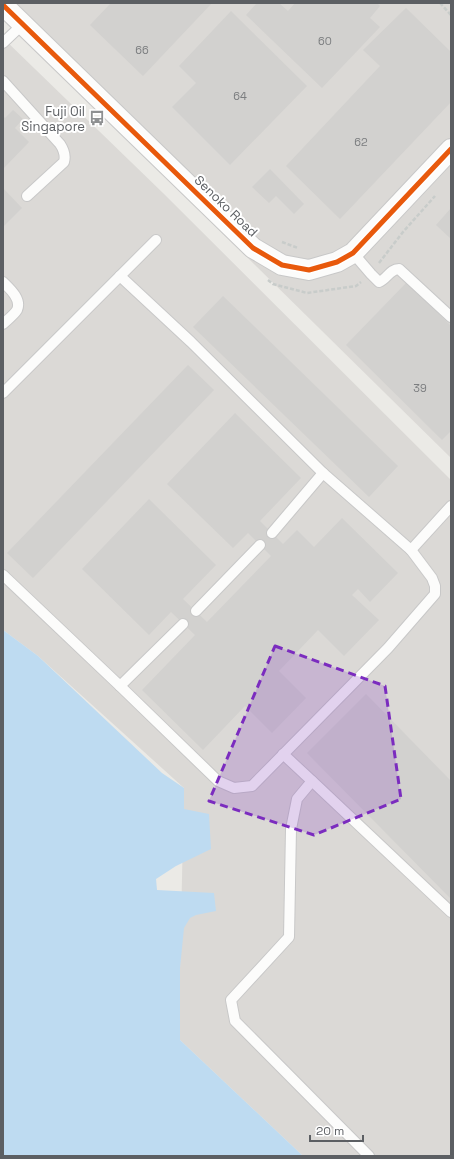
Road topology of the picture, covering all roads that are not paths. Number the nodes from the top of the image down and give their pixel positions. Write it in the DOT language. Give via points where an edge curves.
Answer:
graph roads {
  1 [pos="3,5"];
  2 [pos="23,24"];
  3 [pos="3,43"];
  4 [pos="3,81"];
  5 [pos="451,149"];
  6 [pos="27,196"];
  7 [pos="156,240"];
  8 [pos="352,253"];
  9 [pos="120,276"];
  10 [pos="3,282"];
  11 [pos="451,318"];
  12 [pos="3,324"];
  13 [pos="3,393"];
  14 [pos="323,473"];
  15 [pos="451,506"];
  16 [pos="272,533"];
  17 [pos="260,545"];
  18 [pos="411,550"];
  19 [pos="3,575"];
  20 [pos="196,611"];
  21 [pos="183,624"];
  22 [pos="120,686"];
  23 [pos="282,754"];
  24 [pos="312,781"];
  25 [pos="451,912"];
  26 [pos="370,1156"];
  1 -- 2 [label="street, Senoko Road"];
  2 -- 3 [label="lane"];
  2 -- 8 [label="street, Senoko Road" via="253,248 282,266 309,270 337,262"];
  4 -- 6 [label="lane" via="60,144 66,157 64,162"];
  5 -- 8 [label="street, Senoko Road"];
  7 -- 9 [label="lane"];
  8 -- 11 [label="lane" via="379,282 393,270 399,269"];
  9 -- 13 [label="lane"];
  9 -- 14 [label="lane" via="191,342"];
  10 -- 12 [label="lane" via="16,297 18,304 17,310"];
  14 -- 16 [label="lane"];
  14 -- 18 [label="lane"];
  15 -- 18 [label="lane"];
  17 -- 20 [label="lane"];
  18 -- 23 [label="lane" via="432,578 434,594 388,648"];
  19 -- 22 [label="lane"];
  21 -- 22 [label="lane"];
  22 -- 23 [label="lane" via="218,781 234,788 252,786"];
  23 -- 24 [label="lane"];
  24 -- 25 [label="lane"];
  24 -- 26 [label="lane" via="297,799 291,829 289,937 232,1000 235,1021"];
}
